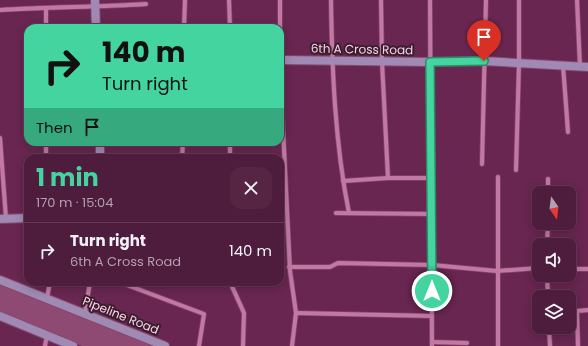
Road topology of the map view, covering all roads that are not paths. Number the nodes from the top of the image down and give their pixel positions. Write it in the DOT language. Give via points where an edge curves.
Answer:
graph roads {
  1 [pos="184,0"];
  2 [pos="229,0"];
  3 [pos="280,0"];
  4 [pos="331,0"];
  5 [pos="381,0"];
  6 [pos="430,0"];
  7 [pos="486,0"];
  8 [pos="519,0"];
  9 [pos="577,0"];
  10 [pos="95,4"];
  11 [pos="146,4"];
  12 [pos="46,8"];
  13 [pos="0,10"];
  14 [pos="46,24"];
  15 [pos="96,24"];
  16 [pos="184,24"];
  17 [pos="230,24"];
  18 [pos="280,24"];
  19 [pos="284,60"];
  20 [pos="332,61"];
  21 [pos="484,61"];
  22 [pos="382,62"];
  23 [pos="430,62"];
  24 [pos="519,63"];
  25 [pos="563,65"];
  26 [pos="584,67"];
  27 [pos="568,132"];
  28 [pos="0,138"];
  29 [pos="284,156"];
  30 [pos="482,164"];
  31 [pos="516,170"];
  32 [pos="498,177"];
  33 [pos="388,178"];
  34 [pos="432,178"];
  35 [pos="548,179"];
  36 [pos="343,181"];
  37 [pos="548,186"];
  38 [pos="336,213"];
  39 [pos="350,213"];
  40 [pos="432,214"];
  41 [pos="24,218"];
  42 [pos="3,219"];
  43 [pos="432,265"];
  44 [pos="289,267"];
  45 [pos="532,268"];
  46 [pos="576,269"];
  47 [pos="588,269"];
  48 [pos="497,271"];
  49 [pos="0,280"];
  50 [pos="49,286"];
  51 [pos="89,286"];
  52 [pos="130,286"];
  53 [pos="232,286"];
  54 [pos="47,298"];
  55 [pos="588,310"];
  56 [pos="296,312"];
  57 [pos="85,313"];
  58 [pos="0,316"];
  59 [pos="432,316"];
  60 [pos="549,334"];
  61 [pos="47,335"];
  62 [pos="467,343"];
  63 [pos="432,344"];
  64 [pos="45,346"];
  65 [pos="73,346"];
  66 [pos="165,346"];
  67 [pos="199,346"];
  68 [pos="243,346"];
  69 [pos="292,346"];
  70 [pos="498,346"];
  71 [pos="550,346"];
  72 [pos="578,346"];
  1 -- 16 [label="street"];
  2 -- 17 [label="street"];
  3 -- 18 [label="street"];
  4 -- 20 [label="street"];
  5 -- 22 [label="street"];
  6 -- 23 [label="street"];
  7 -- 21 [label="street"];
  8 -- 24 [label="street"];
  9 -- 26 [label="street"];
  10 -- 11 [label="street"];
  10 -- 12 [label="street"];
  10 -- 15 [label="street"];
  12 -- 13 [label="street"];
  12 -- 14 [label="street"];
  19 -- 20 [label="street, 6th A Cross Road"];
  20 -- 22 [label="street, 6th A Cross Road"];
  20 -- 36 [label="street"];
  21 -- 23 [label="street, 6th A Cross Road"];
  21 -- 24 [label="street, 6th A Cross Road"];
  21 -- 30 [label="street"];
  22 -- 23 [label="street, 6th A Cross Road"];
  22 -- 33 [label="street"];
  23 -- 34 [label="street"];
  24 -- 25 [label="street, 6th A Cross Road"];
  24 -- 31 [label="street"];
  25 -- 26 [label="street, 6th A Cross Road"];
  25 -- 27 [label="street"];
  28 -- 42 [label="street"];
  29 -- 44 [label="street"];
  32 -- 48 [label="street"];
  33 -- 34 [label="street"];
  33 -- 36 [label="street"];
  34 -- 40 [label="street"];
  35 -- 37 [label="street"];
  36 -- 39 [label="street"];
  38 -- 39 [label="street"];
  39 -- 40 [label="street"];
  40 -- 43 [label="street"];
  41 -- 42 [label="street"];
  43 -- 44 [label="street" via="338,263 330,267"];
  43 -- 48 [label="street"];
  43 -- 59 [label="street"];
  44 -- 56 [label="street"];
  45 -- 48 [label="street"];
  46 -- 47 [label="street"];
  48 -- 70 [label="street"];
  49 -- 54 [label="street, Pipeline Road"];
  50 -- 54 [label="street"];
  51 -- 57 [label="street"];
  52 -- 67 [label="street" via="204,314"];
  53 -- 68 [label="street" via="244,313"];
  54 -- 57 [label="street, Pipeline Road"];
  55 -- 72 [label="street" via="577,311"];
  56 -- 59 [label="street"];
  56 -- 69 [label="street"];
  57 -- 66 [label="street, Pipeline Road"];
  58 -- 61 [label="street"];
  59 -- 63 [label="street"];
  60 -- 71 [label="street"];
  61 -- 64 [label="street"];
  61 -- 65 [label="street"];
  62 -- 63 [label="street"];
}
